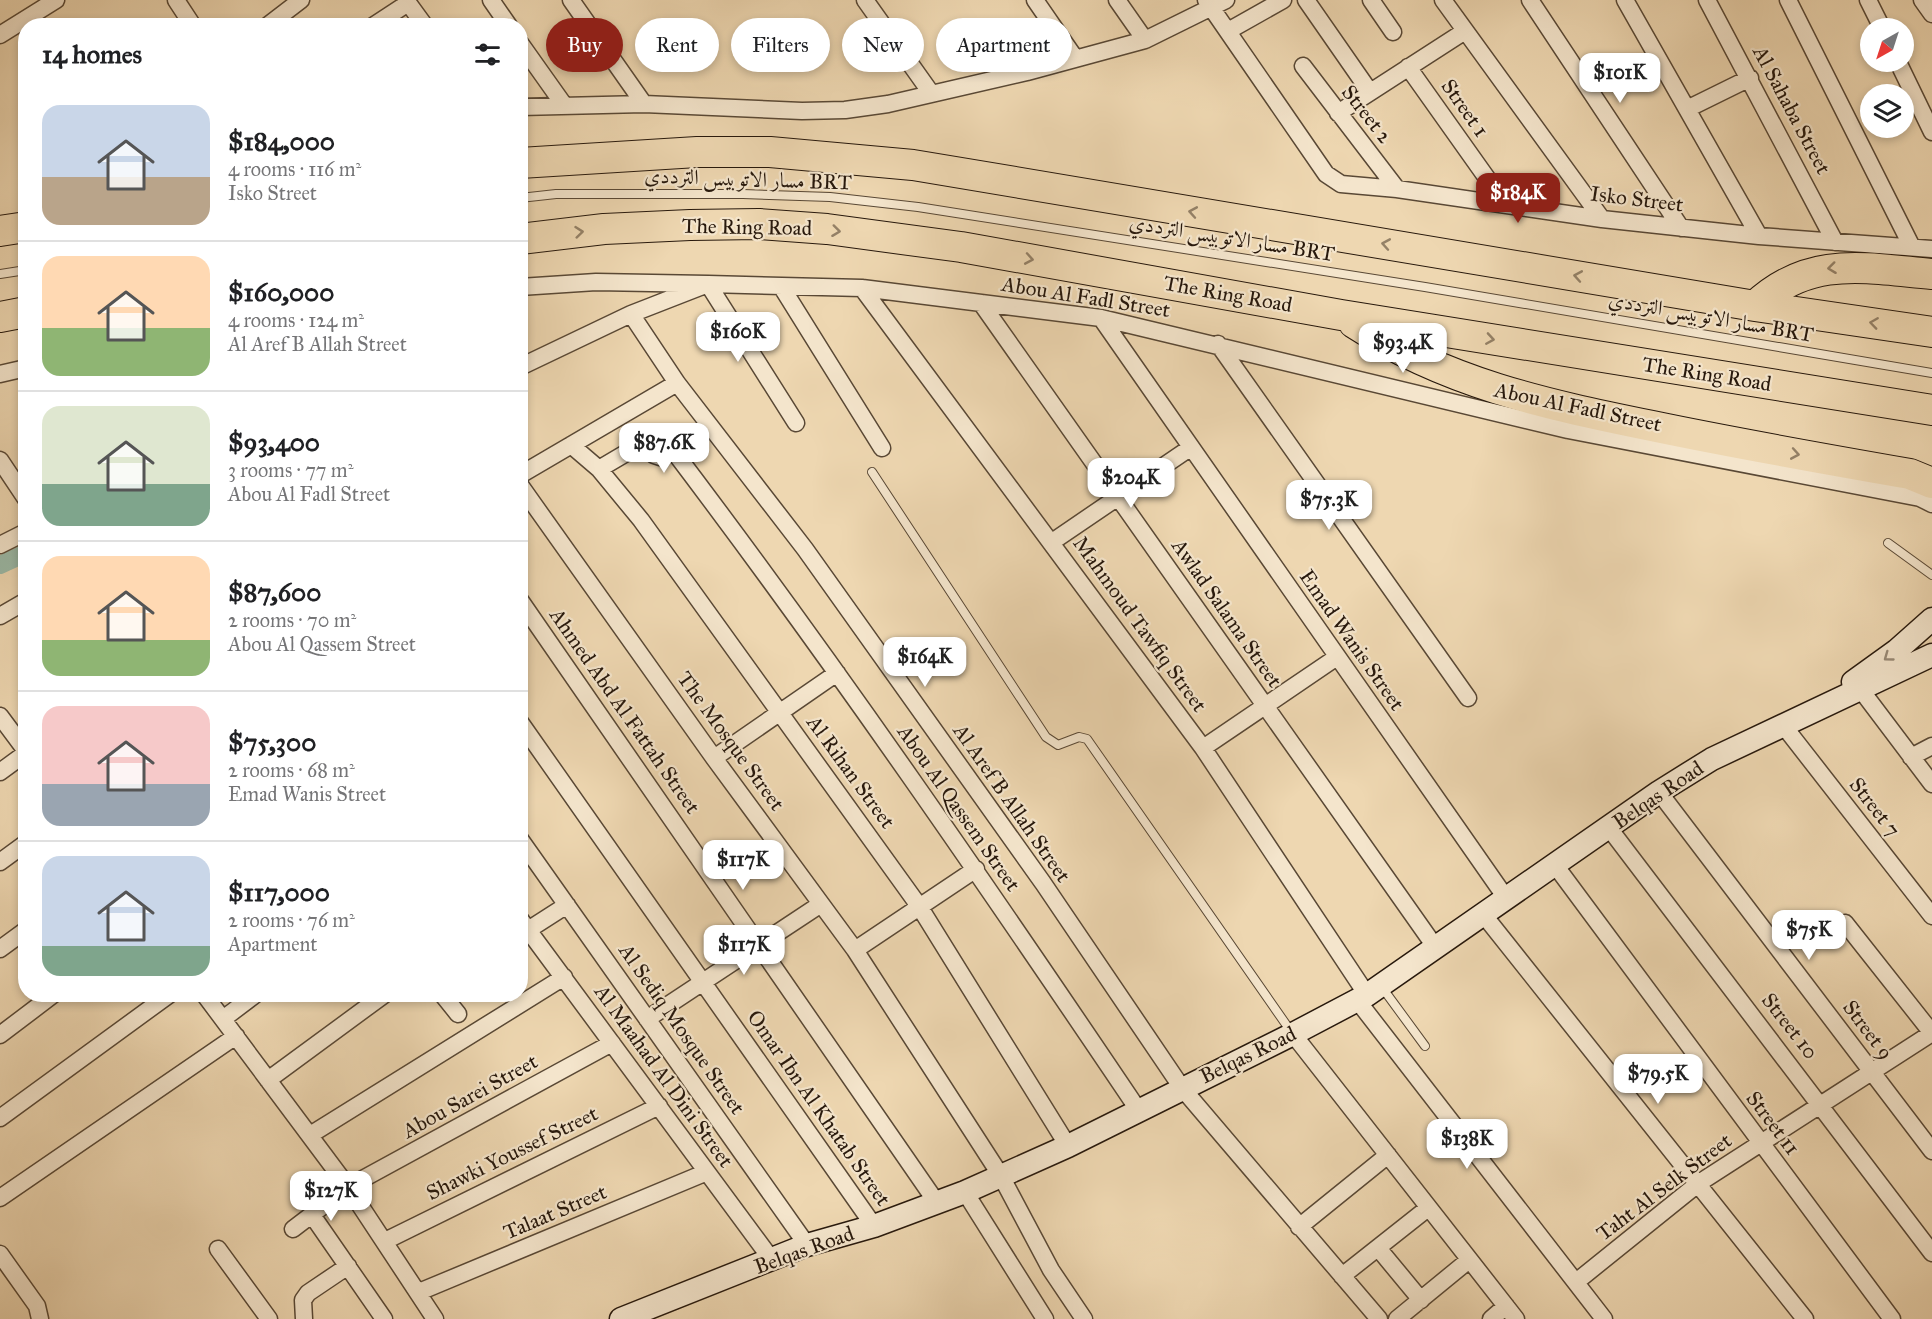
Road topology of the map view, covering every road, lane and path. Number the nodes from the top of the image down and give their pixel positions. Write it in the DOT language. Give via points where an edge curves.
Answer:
graph roads {
  1 [pos="56,0"];
  2 [pos="176,0"];
  3 [pos="301,0"];
  4 [pos="491,0"];
  5 [pos="571,0"];
  6 [pos="865,0"];
  7 [pos="1035,0"];
  8 [pos="1117,0"];
  9 [pos="1282,0"];
  10 [pos="1306,0"];
  11 [pos="1371,0"];
  12 [pos="1443,0"];
  13 [pos="1530,0"];
  14 [pos="1625,0"];
  15 [pos="1707,0"];
  16 [pos="1788,0"];
  17 [pos="1868,0"];
  18 [pos="1922,0"];
  19 [pos="407,1"];
  20 [pos="1215,3"];
  21 [pos="1932,14"];
  22 [pos="27,18"];
  23 [pos="188,18"];
  24 [pos="277,18"];
  25 [pos="384,18"];
  26 [pos="419,18"];
  27 [pos="503,18"];
  28 [pos="1877,18"];
  29 [pos="18,24"];
  30 [pos="1228,31"];
  31 [pos="1465,31"];
  32 [pos="1393,32"];
  33 [pos="0,35"];
  34 [pos="1145,40"];
  35 [pos="528,54"];
  36 [pos="1075,58"];
  37 [pos="1303,66"];
  38 [pos="1408,67"];
  39 [pos="1903,72"];
  40 [pos="1750,78"];
  41 [pos="1370,92"];
  42 [pos="931,93"];
  43 [pos="645,104"];
  44 [pos="564,105"];
  45 [pos="528,107"];
  46 [pos="1687,109"];
  47 [pos="1338,113"];
  48 [pos="1932,132"];
  49 [pos="528,163"];
  50 [pos="1397,189"];
  51 [pos="528,197"];
  52 [pos="1506,205"];
  53 [pos="1602,219"];
  54 [pos="18,228"];
  55 [pos="1681,228"];
  56 [pos="0,231"];
  57 [pos="1760,236"];
  58 [pos="528,237"];
  59 [pos="1835,242"];
  60 [pos="1912,247"];
  61 [pos="1932,249"];
  62 [pos="18,271"];
  63 [pos="0,274"];
  64 [pos="1932,274"];
  65 [pos="708,284"];
  66 [pos="528,286"];
  67 [pos="781,286"];
  68 [pos="862,288"];
  69 [pos="981,303"];
  70 [pos="1755,306"];
  71 [pos="18,314"];
  72 [pos="631,314"];
  73 [pos="1341,315"];
  74 [pos="0,317"];
  75 [pos="1101,318"];
  76 [pos="1932,332"];
  77 [pos="1218,344"];
  78 [pos="528,364"];
  79 [pos="18,370"];
  80 [pos="1932,373"];
  81 [pos="0,374"];
  82 [pos="677,383"];
  83 [pos="1932,410"];
  84 [pos="796,423"];
  85 [pos="708,425"];
  86 [pos="571,445"];
  87 [pos="882,448"];
  88 [pos="1190,448"];
  89 [pos="672,449"];
  90 [pos="0,460"];
  91 [pos="599,469"];
  92 [pos="528,470"];
  93 [pos="872,472"];
  94 [pos="1932,483"];
  95 [pos="18,487"];
  96 [pos="528,496"];
  97 [pos="1118,497"];
  98 [pos="1932,504"];
  99 [pos="18,536"];
  100 [pos="1052,542"];
  101 [pos="1888,543"];
  102 [pos="0,545"];
  103 [pos="1932,575"];
  104 [pos="18,607"];
  105 [pos="528,612"];
  106 [pos="0,616"];
  107 [pos="1932,619"];
  108 [pos="1932,656"];
  109 [pos="1337,657"];
  110 [pos="837,673"];
  111 [pos="1858,686"];
  112 [pos="1468,698"];
  113 [pos="1264,706"];
  114 [pos="780,712"];
  115 [pos="0,716"];
  116 [pos="1783,725"];
  117 [pos="528,733"];
  118 [pos="18,741"];
  119 [pos="1932,746"];
  120 [pos="1203,748"];
  121 [pos="1911,757"];
  122 [pos="18,758"];
  123 [pos="714,758"];
  124 [pos="0,772"];
  125 [pos="1932,784"];
  126 [pos="1659,792"];
  127 [pos="1610,828"];
  128 [pos="18,849"];
  129 [pos="528,850"];
  130 [pos="0,862"];
  131 [pos="1555,865"];
  132 [pos="976,869"];
  133 [pos="1506,898"];
  134 [pos="822,904"];
  135 [pos="567,905"];
  136 [pos="920,906"];
  137 [pos="1483,914"];
  138 [pos="1932,916"];
  139 [pos="528,922"];
  140 [pos="1845,923"];
  141 [pos="528,929"];
  142 [pos="18,936"];
  143 [pos="760,945"];
  144 [pos="1436,948"];
  145 [pos="0,949"];
  146 [pos="855,950"];
  147 [pos="564,977"];
  148 [pos="703,982"];
  149 [pos="1368,994"];
  150 [pos="528,999"];
  151 [pos="43,1002"];
  152 [pos="159,1002"];
  153 [pos="210,1002"];
  154 [pos="245,1002"];
  155 [pos="373,1002"];
  156 [pos="448,1002"];
  157 [pos="524,1002"];
  158 [pos="458,1014"];
  159 [pos="223,1019"];
  160 [pos="647,1019"];
  161 [pos="1932,1033"];
  162 [pos="1293,1034"];
  163 [pos="0,1035"];
  164 [pos="236,1036"];
  165 [pos="612,1044"];
  166 [pos="1425,1046"];
  167 [pos="1872,1072"];
  168 [pos="268,1080"];
  169 [pos="1182,1088"];
  170 [pos="659,1106"];
  171 [pos="1823,1106"];
  172 [pos="1139,1111"];
  173 [pos="0,1118"];
  174 [pos="310,1135"];
  175 [pos="1761,1145"];
  176 [pos="1068,1146"];
  177 [pos="1932,1151"];
  178 [pos="1388,1155"];
  179 [pos="707,1172"];
  180 [pos="1001,1176"];
  181 [pos="1699,1183"];
  182 [pos="348,1187"];
  183 [pos="965,1192"];
  184 [pos="0,1198"];
  185 [pos="937,1203"];
  186 [pos="1428,1208"];
  187 [pos="312,1215"];
  188 [pos="874,1226"];
  189 [pos="1299,1227"];
  190 [pos="293,1229"];
  191 [pos="386,1241"];
  192 [pos="807,1245"];
  193 [pos="1378,1248"];
  194 [pos="218,1249"];
  195 [pos="1932,1253"];
  196 [pos="0,1254"];
  197 [pos="772,1260"];
  198 [pos="1469,1260"];
  199 [pos="348,1266"];
  200 [pos="1342,1276"];
  201 [pos="1575,1282"];
  202 [pos="419,1292"];
  203 [pos="1421,1300"];
  204 [pos="1511,1313"];
  205 [pos="40,1319"];
  206 [pos="269,1319"];
  207 [pos="297,1319"];
  208 [pos="305,1319"];
  209 [pos="384,1319"];
  210 [pos="435,1319"];
  211 [pos="621,1319"];
  212 [pos="1045,1319"];
  213 [pos="1084,1319"];
  214 [pos="1379,1319"];
  215 [pos="1397,1319"];
  216 [pos="1491,1319"];
  217 [pos="1604,1319"];
  218 [pos="1805,1319"];
  219 [pos="1892,1319"];
  1 -- 22 [label="street"];
  2 -- 23 [label="street"];
  3 -- 24 [label="street"];
  4 -- 27 [label="street"];
  5 -- 43 [label="street"];
  6 -- 42 [label="street"];
  7 -- 36 [label="street"];
  8 -- 34 [label="street"];
  9 -- 30 [label="street"];
  10 -- 41 [label="street"];
  11 -- 32 [label="street"];
  12 -- 31 [label="street"];
  13 -- 55 [label="street"];
  14 -- 46 [label="street"];
  15 -- 40 [label="street, Al Sahaba Street"];
  16 -- 60 [label="street"];
  17 -- 28 [label="street"];
  18 -- 21 [label="street"];
  19 -- 25 [label="street"];
  19 -- 26 [label="street"];
  20 -- 30 [label="street, Isko Street"];
  20 -- 34 [label="street"];
  29 -- 33 [label="street"];
  30 -- 50 [label="street, Isko Street" via="1333,181"];
  31 -- 38 [label="street"];
  31 -- 53 [label="street"];
  34 -- 36 [label="street"];
  35 -- 44 [label="street"];
  36 -- 42 [label="street"];
  37 -- 47 [label="street, Street 2"];
  38 -- 41 [label="street"];
  38 -- 52 [label="street, Street 1"];
  39 -- 48 [label="street"];
  40 -- 46 [label="street"];
  40 -- 59 [label="street, Al Sahaba Street"];
  41 -- 47 [label="street"];
  42 -- 43 [label="street" via="845,110"];
  43 -- 44 [label="street"];
  44 -- 45 [label="street"];
  46 -- 57 [label="street"];
  47 -- 50 [label="street, Street 2"];
  70 -- 49 [label="highway, one-way" via="842,156 697,152"];
  50 -- 52 [label="street, Isko Street"];
  51 -- 80 [label="lane, مسار الاتوبيس الترددي BRT" via="556,194 830,196 918,207 1425,286"];
  52 -- 53 [label="street, Isko Street"];
  53 -- 55 [label="street, Isko Street"];
  54 -- 56 [label="highway"];
  55 -- 57 [label="street, Isko Street"];
  57 -- 59 [label="street, Isko Street"];
  58 -- 73 [label="highway, The Ring Road, one-way" via="690,225 759,224 827,229 961,247"];
  59 -- 60 [label="street, Isko Street"];
  60 -- 61 [label="street, Isko Street"];
  62 -- 63 [label="lane"];
  64 -- 70 [label="highway, one-way" via="1862,267 1824,269 1788,281"];
  65 -- 66 [label="street, Abou Al Fadl Street" via="596,282"];
  65 -- 67 [label="street, Abou Al Fadl Street"];
  65 -- 72 [label="street"];
  65 -- 84 [label="street"];
  67 -- 68 [label="street, Abou Al Fadl Street"];
  67 -- 87 [label="street"];
  68 -- 69 [label="street, Abou Al Fadl Street"];
  68 -- 100 [label="street, Mahmoud Tawfiq Street"];
  69 -- 75 [label="street, Abou Al Fadl Street"];
  69 -- 97 [label="street, Awlad Salama Street"];
  76 -- 70 [label="highway, one-way"];
  71 -- 74 [label="highway"];
  72 -- 78 [label="street"];
  72 -- 82 [label="street, Al Aref B Allah Street"];
  73 -- 83 [label="highway, The Ring Road, one-way"];
  73 -- 94 [label="highway, one-way" via="1423,361 1511,395 1735,443 1911,474"];
  75 -- 77 [label="street, Abou Al Fadl Street"];
  75 -- 88 [label="street, Emad Wanis Street"];
  77 -- 98 [label="street, Abou Al Fadl Street" via="1569,430 1920,498"];
  77 -- 112 [label="street"];
  79 -- 81 [label="street"];
  82 -- 85 [label="street, Al Aref B Allah Street"];
  82 -- 86 [label="street"];
  85 -- 89 [label="street"];
  85 -- 169 [label="street, Al Aref B Allah Street" via="812,559 1043,883"];
  86 -- 91 [label="street, Al Rihan Street"];
  86 -- 92 [label="street"];
  88 -- 97 [label="street"];
  88 -- 109 [label="street, Emad Wanis Street"];
  89 -- 91 [label="street" via="657,457 643,443"];
  89 -- 110 [label="street, Abou Al Qassem Street"];
  90 -- 95 [label="street"];
  91 -- 114 [label="street, Al Rihan Street" via="641,520"];
  93 -- 162 [label="lane" via="1046,738 1058,746 1079,736 1087,739"];
  96 -- 123 [label="street, The Mosque Street"];
  97 -- 100 [label="street"];
  97 -- 113 [label="street, Awlad Salama Street"];
  99 -- 102 [label="street"];
  100 -- 120 [label="street, Mahmoud Tawfiq Street"];
  101 -- 103 [label="lane"];
  104 -- 106 [label="street"];
  105 -- 143 [label="street, Ahmed Abd Al Fattah Street"];
  107 -- 111 [label="main road, one-way"];
  108 -- 111 [label="main road"];
  109 -- 113 [label="street"];
  109 -- 133 [label="street, Emad Wanis Street"];
  110 -- 114 [label="street"];
  110 -- 132 [label="street, Abou Al Qassem Street"];
  111 -- 116 [label="main road, Belqas Road"];
  111 -- 121 [label="street"];
  113 -- 120 [label="street"];
  113 -- 144 [label="street, Awlad Salama Street"];
  114 -- 123 [label="street"];
  114 -- 136 [label="street, Al Rihan Street"];
  115 -- 118 [label="street"];
  116 -- 126 [label="main road, Belqas Road" via="1712,759"];
  116 -- 138 [label="street, Street 7"];
  117 -- 148 [label="street, Omar Ibn Al Khatab Street"];
  119 -- 121 [label="street"];
  120 -- 149 [label="street, Mahmoud Tawfiq Street"];
  121 -- 125 [label="street"];
  122 -- 124 [label="street"];
  123 -- 134 [label="street, The Mosque Street"];
  126 -- 127 [label="main road, Belqas Road"];
  126 -- 167 [label="street, Street 9"];
  127 -- 131 [label="main road, Belqas Road"];
  127 -- 171 [label="street, Street 10"];
  128 -- 130 [label="street"];
  129 -- 135 [label="street, Al Sediq Mosque Street"];
  131 -- 133 [label="main road, Belqas Road"];
  131 -- 175 [label="street, Street 11"];
  132 -- 136 [label="street"];
  132 -- 172 [label="street, Abou Al Qassem Street"];
  133 -- 137 [label="main road, Belqas Road"];
  134 -- 143 [label="street"];
  134 -- 146 [label="street, The Mosque Street"];
  135 -- 139 [label="street"];
  135 -- 160 [label="street, Al Sediq Mosque Street"];
  136 -- 146 [label="street"];
  136 -- 176 [label="street, Al Rihan Street"];
  137 -- 144 [label="main road, Belqas Road"];
  137 -- 181 [label="street"];
  140 -- 161 [label="street"];
  141 -- 147 [label="street, Al Maahad Al Dini Street"];
  142 -- 145 [label="street"];
  143 -- 148 [label="street"];
  143 -- 185 [label="street, Ahmed Abd Al Fattah Street"];
  144 -- 149 [label="main road, Belqas Road"];
  146 -- 180 [label="street, The Mosque Street"];
  147 -- 150 [label="street"];
  147 -- 165 [label="street, Al Maahad Al Dini Street"];
  148 -- 160 [label="street"];
  148 -- 188 [label="street, Omar Ibn Al Khatab Street"];
  149 -- 162 [label="main road, Belqas Road"];
  149 -- 166 [label="lane"];
  149 -- 201 [label="street, Mahmoud Tawfiq Street"];
  151 -- 163 [label="street"];
  152 -- 173 [label="street"];
  153 -- 159 [label="street"];
  154 -- 159 [label="street"];
  155 -- 168 [label="street"];
  156 -- 158 [label="street"];
  157 -- 174 [label="street"];
  159 -- 164 [label="street"];
  160 -- 192 [label="street, Al Sediq Mosque Street"];
  161 -- 167 [label="street, Taht Al Selk Street"];
  162 -- 169 [label="main road, Belqas Road"];
  162 -- 178 [label="street"];
  164 -- 168 [label="street"];
  164 -- 184 [label="street"];
  165 -- 170 [label="street, Al Maahad Al Dini Street"];
  165 -- 182 [label="street, Abou Sarei Street"];
  167 -- 171 [label="street, Taht Al Selk Street"];
  167 -- 177 [label="street, Street 9"];
  168 -- 174 [label="street"];
  169 -- 172 [label="main road, Belqas Road"];
  169 -- 189 [label="street, Al Aref B Allah Street"];
  170 -- 179 [label="street, Al Maahad Al Dini Street"];
  170 -- 191 [label="street, Shawki Youssef Street"];
  171 -- 175 [label="street, Taht Al Selk Street"];
  171 -- 195 [label="street, Street 10"];
  172 -- 176 [label="main road, Belqas Road"];
  174 -- 182 [label="street"];
  175 -- 181 [label="street, Taht Al Selk Street"];
  175 -- 219 [label="street, Street 11"];
  176 -- 180 [label="main road, Belqas Road"];
  178 -- 186 [label="street"];
  178 -- 189 [label="street"];
  179 -- 197 [label="street, Al Maahad Al Dini Street"];
  179 -- 202 [label="street, Talaat Street"];
  180 -- 183 [label="main road, Belqas Road"];
  180 -- 213 [label="street, The Mosque Street" via="1051,1270"];
  181 -- 201 [label="street, Taht Al Selk Street"];
  181 -- 218 [label="street"];
  182 -- 187 [label="street, Abou Sarei Street"];
  182 -- 191 [label="street"];
  183 -- 185 [label="main road, Belqas Road"];
  183 -- 212 [label="street"];
  185 -- 188 [label="main road, Belqas Road"];
  186 -- 193 [label="street"];
  186 -- 198 [label="street"];
  187 -- 190 [label="street, Abou Sarei Street"];
  187 -- 199 [label="street"];
  188 -- 192 [label="main road, Belqas Road"];
  189 -- 200 [label="street, Al Aref B Allah Street"];
  191 -- 202 [label="street"];
  192 -- 197 [label="main road, Belqas Road"];
  193 -- 200 [label="street"];
  193 -- 203 [label="street"];
  194 -- 206 [label="street"];
  196 -- 205 [label="street" via="37,1306"];
  197 -- 211 [label="main road, Belqas Road"];
  198 -- 203 [label="street"];
  198 -- 204 [label="street"];
  199 -- 208 [label="street" via="308,1293 303,1300"];
  199 -- 209 [label="street"];
  200 -- 214 [label="street, Al Aref B Allah Street"];
  201 -- 217 [label="street, Mahmoud Tawfiq Street"];
  202 -- 210 [label="street"];
  203 -- 215 [label="street"];
  204 -- 216 [label="street"];
  207 -- 208 [label="street"];
}
